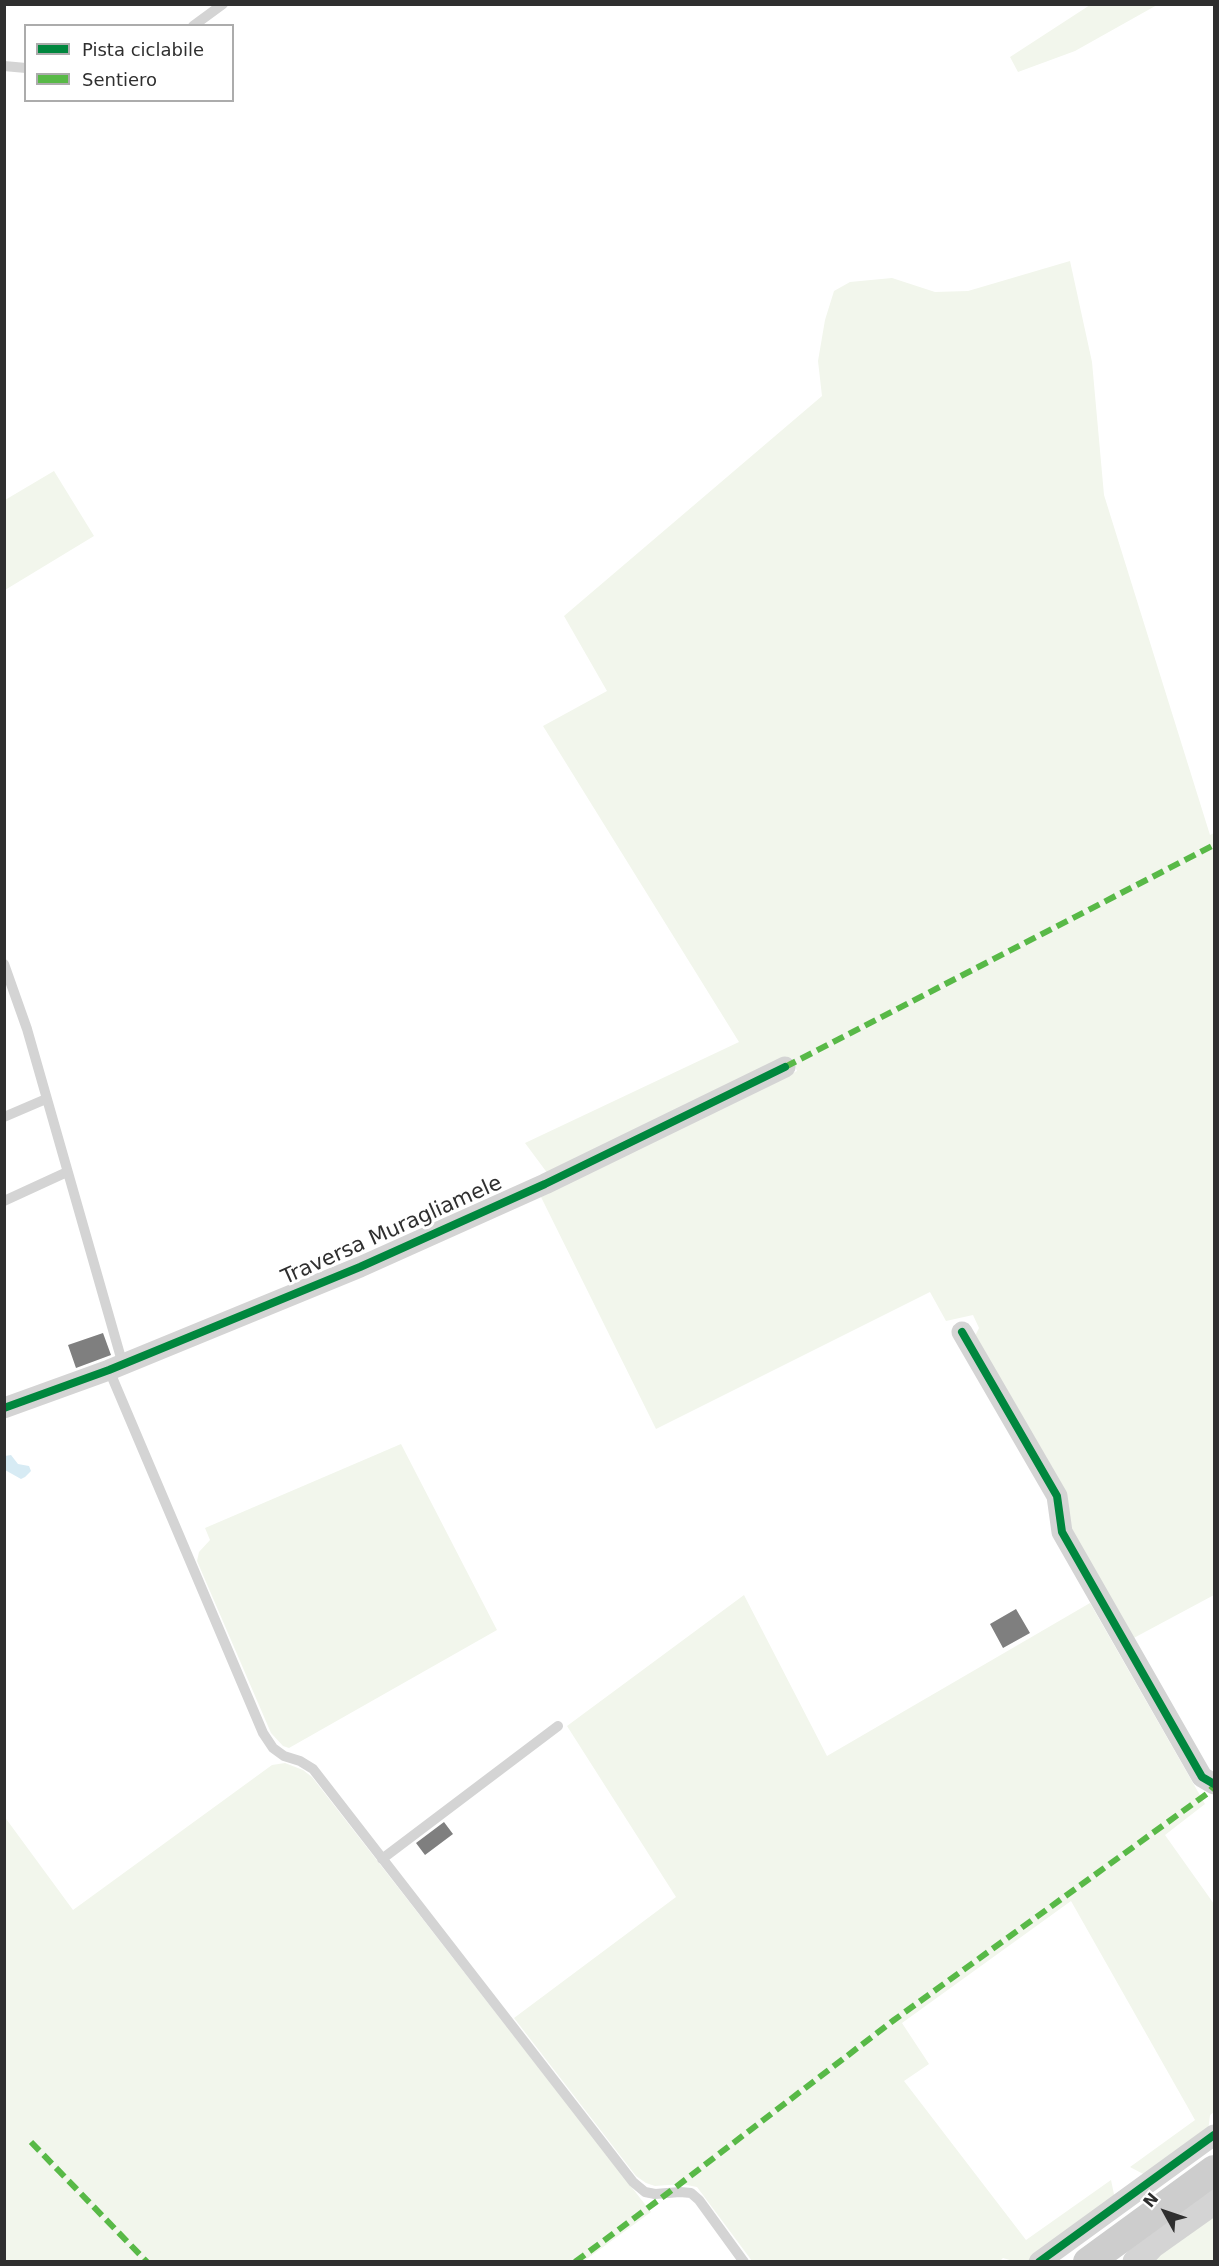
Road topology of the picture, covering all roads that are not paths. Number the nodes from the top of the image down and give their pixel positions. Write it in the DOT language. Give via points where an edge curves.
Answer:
graph roads {
  1 [pos="223,4"];
  2 [pos="196,24"];
  3 [pos="4,66"];
  4 [pos="24,68"];
  5 [pos="4,964"];
  6 [pos="785,1068"];
  7 [pos="46,1098"];
  8 [pos="4,1117"];
  9 [pos="67,1172"];
  10 [pos="4,1201"];
  11 [pos="962,1332"];
  12 [pos="116,1368"];
  13 [pos="4,1408"];
  14 [pos="558,1726"];
  15 [pos="1215,1784"];
  16 [pos="382,1859"];
  17 [pos="1215,2135"];
  18 [pos="1215,2170"];
  19 [pos="1215,2201"];
  20 [pos="744,2262"];
  21 [pos="1039,2262"];
  22 [pos="1088,2262"];
  23 [pos="1136,2262"];
  1 -- 2 [label="lane"];
  3 -- 4 [label="lane"];
  5 -- 7 [label="lane"];
  6 -- 12 [label="street, Traversa Muragliamele" via="360,1267"];
  7 -- 8 [label="lane"];
  7 -- 9 [label="lane"];
  9 -- 10 [label="lane"];
  9 -- 12 [label="lane"];
  11 -- 15 [label="street" via="1057,1496 1062,1532 1202,1777"];
  12 -- 13 [label="street, Traversa Muragliamele"];
  12 -- 16 [label="lane" via="263,1733 284,1756 313,1769"];
  14 -- 16 [label="lane"];
  16 -- 20 [label="lane" via="633,2182 645,2192 655,2194 691,2193"];
  17 -- 21 [label="street"];
  18 -- 22 [label="main road"];
  19 -- 23 [label="street" via="1152,2245"];
}
